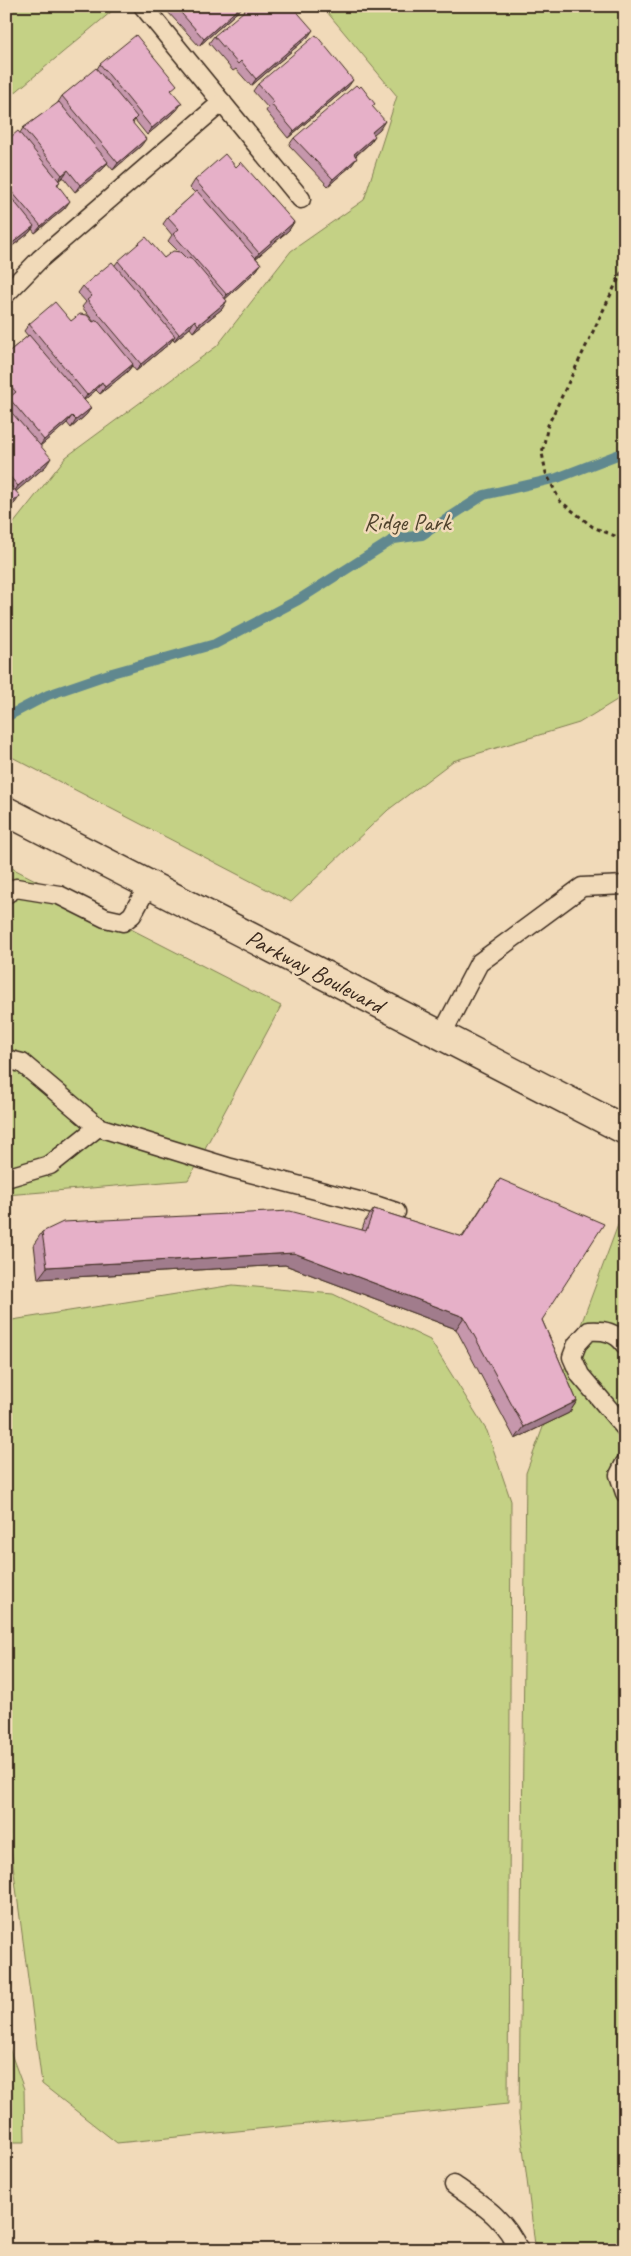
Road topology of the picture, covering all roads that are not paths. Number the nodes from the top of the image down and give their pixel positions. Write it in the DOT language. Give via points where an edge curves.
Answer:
graph roads {
  1 [pos="143,6"];
  2 [pos="222,102"];
  3 [pos="301,199"];
  4 [pos="6,294"];
  5 [pos="6,811"];
  6 [pos="148,884"];
  7 [pos="625,885"];
  8 [pos="6,894"];
  9 [pos="441,1036"];
  10 [pos="6,1059"];
  11 [pos="98,1127"];
  12 [pos="625,1130"];
  13 [pos="6,1178"];
  14 [pos="396,1212"];
  15 [pos="625,1346"];
  16 [pos="625,1428"];
  17 [pos="625,1462"];
  18 [pos="625,1493"];
  19 [pos="454,2185"];
  20 [pos="519,2250"];
  1 -- 2 [label="lane"];
  2 -- 3 [label="lane"];
  2 -- 4 [label="lane" via="40,258"];
  5 -- 6 [label="street, Parkway Boulevard"];
  6 -- 8 [label="lane" via="132,915 123,922 105,918 59,895 16,888"];
  6 -- 9 [label="street, Parkway Boulevard"];
  7 -- 9 [label="lane" via="582,886 479,963"];
  9 -- 12 [label="street, Parkway Boulevard"];
  10 -- 11 [label="lane" via="22,1063"];
  11 -- 13 [label="lane" via="50,1165"];
  11 -- 14 [label="lane" via="231,1168"];
  15 -- 16 [label="lane" via="620,1338 605,1330 589,1331 577,1344 572,1357 580,1375"];
  17 -- 18 [label="lane" via="619,1474"];
  19 -- 20 [label="lane" via="496,2214"];
}
